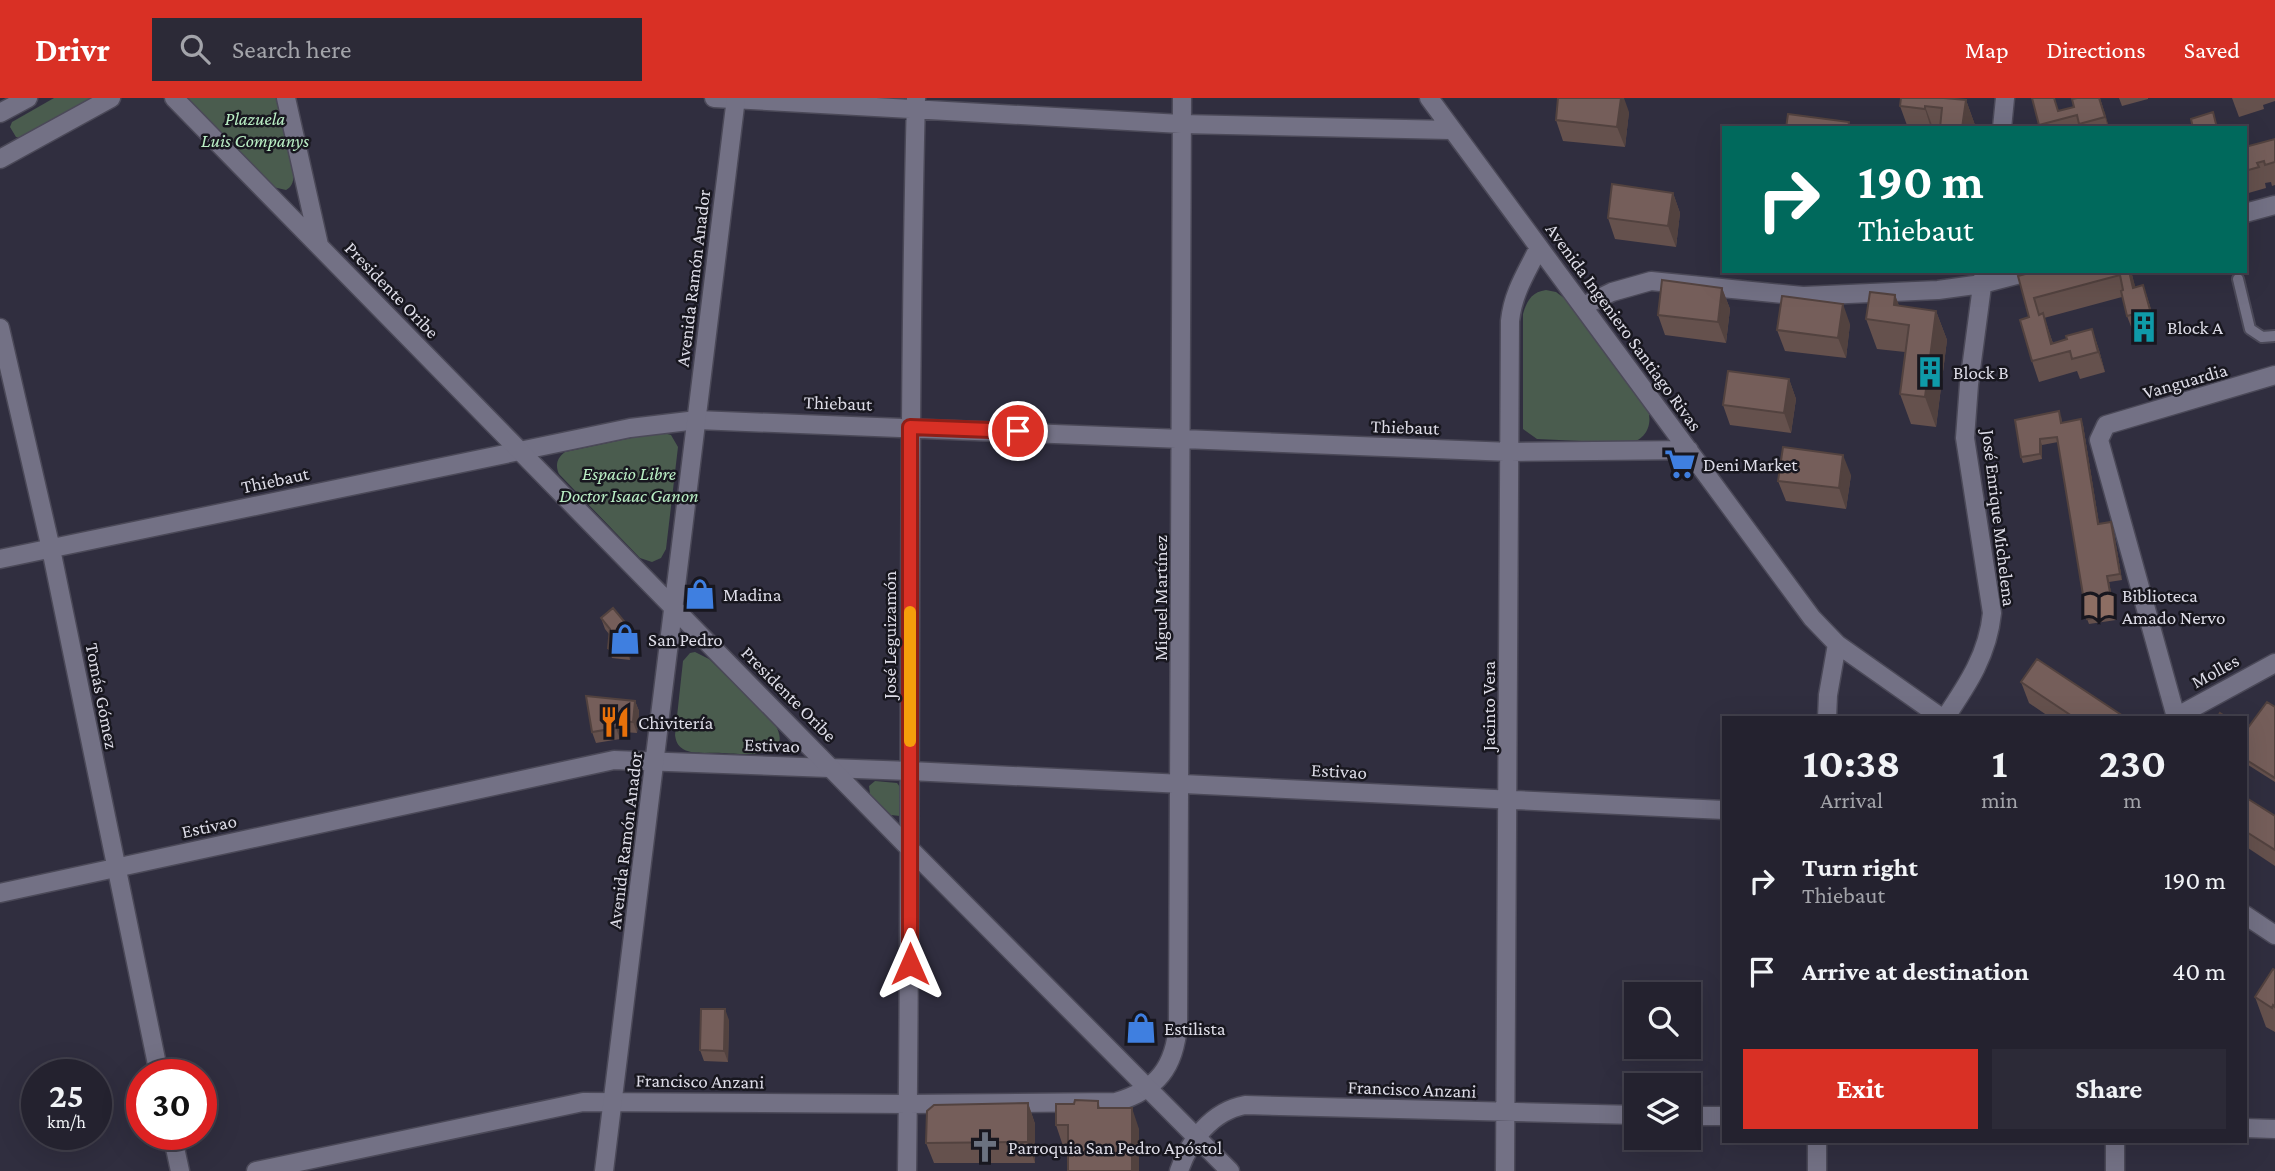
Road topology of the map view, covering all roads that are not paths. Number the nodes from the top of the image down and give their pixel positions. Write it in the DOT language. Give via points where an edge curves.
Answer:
graph roads {
  1 [pos="28,98"];
  2 [pos="111,98"];
  3 [pos="174,98"];
  4 [pos="286,98"];
  5 [pos="714,98"];
  6 [pos="1182,98"];
  7 [pos="1429,98"];
  8 [pos="2005,98"];
  9 [pos="736,99"];
  10 [pos="916,103"];
  11 [pos="0,113"];
  12 [pos="1181,124"];
  13 [pos="2002,126"];
  14 [pos="1450,130"];
  15 [pos="2,153"];
  16 [pos="2275,205"];
  17 [pos="2247,212"];
  18 [pos="319,245"];
  19 [pos="1539,247"];
  20 [pos="2018,273"];
  21 [pos="1983,278"];
  22 [pos="2238,279"];
  23 [pos="1583,306"];
  24 [pos="0,328"];
  25 [pos="2275,336"];
  26 [pos="2275,376"];
  27 [pos="697,420"];
  28 [pos="910,427"];
  29 [pos="1181,439"];
  30 [pos="1689,450"];
  31 [pos="519,451"];
  32 [pos="1511,453"];
  33 [pos="51,548"];
  34 [pos="0,559"];
  35 [pos="673,606"];
  36 [pos="1837,644"];
  37 [pos="2275,663"];
  38 [pos="1827,716"];
  39 [pos="1941,716"];
  40 [pos="1945,716"];
  41 [pos="2176,716"];
  42 [pos="2178,716"];
  43 [pos="656,762"];
  44 [pos="832,768"];
  45 [pos="910,771"];
  46 [pos="1181,784"];
  47 [pos="1508,801"];
  48 [pos="1722,810"];
  49 [pos="910,849"];
  50 [pos="115,868"];
  51 [pos="0,893"];
  52 [pos="2247,916"];
  53 [pos="2275,935"];
  54 [pos="156,1059"];
  55 [pos="1147,1088"];
  56 [pos="612,1101"];
  57 [pos="908,1104"];
  58 [pos="1506,1113"];
  59 [pos="1624,1115"];
  60 [pos="1701,1116"];
  61 [pos="1722,1116"];
  62 [pos="2247,1128"];
  63 [pos="2275,1129"];
  64 [pos="1197,1137"];
  65 [pos="1817,1143"];
  66 [pos="2115,1143"];
  67 [pos="175,1150"];
  68 [pos="340,1162"];
  69 [pos="180,1171"];
  70 [pos="256,1171"];
  71 [pos="604,1171"];
  72 [pos="907,1171"];
  73 [pos="1179,1171"];
  74 [pos="1230,1171"];
  75 [pos="1505,1171"];
  76 [pos="1817,1171"];
  77 [pos="2115,1171"];
  1 -- 11 [label="street"];
  2 -- 15 [label="street"];
  3 -- 18 [label="street, Presidente Oribe"];
  4 -- 18 [label="street, Presidente Oribe"];
  5 -- 9 [label="street"];
  6 -- 12 [label="street, Miguel Martínez"];
  7 -- 14 [label="street, Avenida Ingeniero Santiago Rivas"];
  8 -- 13 [label="street"];
  9 -- 10 [label="street"];
  9 -- 27 [label="street, Avenida Ramón Anador"];
  10 -- 12 [label="street"];
  10 -- 28 [label="street, José Leguizamón"];
  12 -- 14 [label="street"];
  12 -- 29 [label="street, Miguel Martínez"];
  14 -- 19 [label="street, Avenida Ingeniero Santiago Rivas"];
  16 -- 17 [label="street"];
  18 -- 31 [label="street, Presidente Oribe"];
  19 -- 23 [label="street, Avenida Ingeniero Santiago Rivas"];
  19 -- 32 [label="street, Jacinto Vera" via="1512,307"];
  20 -- 21 [label="street"];
  21 -- 23 [label="street" via="1938,290 1803,296 1651,281"];
  21 -- 40 [label="street, José Enrique Michelena" via="1965,438 1991,600 1990,630 1973,677"];
  22 -- 25 [label="lane" via="2250,329 2262,337"];
  23 -- 30 [label="street, Avenida Ingeniero Santiago Rivas"];
  24 -- 33 [label="street, Tomás Gómez"];
  26 -- 41 [label="street, Vanguardia" via="2106,425 2099,440"];
  27 -- 28 [label="street, Thiebaut"];
  27 -- 31 [label="street, Thiebaut" via="630,428"];
  27 -- 35 [label="street, Avenida Ramón Anador"];
  28 -- 29 [label="street, Thiebaut"];
  28 -- 45 [label="street, José Leguizamón"];
  29 -- 32 [label="street, Thiebaut"];
  29 -- 46 [label="street, Miguel Martínez"];
  30 -- 32 [label="street, Thiebaut"];
  30 -- 36 [label="street, Avenida Ingeniero Santiago Rivas" via="1812,618"];
  31 -- 33 [label="street, Thiebaut"];
  31 -- 35 [label="street, Presidente Oribe"];
  32 -- 47 [label="street, Jacinto Vera"];
  33 -- 34 [label="street, Thiebaut"];
  33 -- 50 [label="street, Tomás Gómez"];
  35 -- 43 [label="street, Avenida Ramón Anador"];
  35 -- 44 [label="street, Presidente Oribe"];
  36 -- 38 [label="street"];
  36 -- 39 [label="street, Avenida Ingeniero Santiago Rivas"];
  37 -- 42 [label="street, Molles"];
  43 -- 44 [label="street, Estivao"];
  43 -- 50 [label="street, Estivao" via="614,760"];
  43 -- 56 [label="street, Avenida Ramón Anador"];
  44 -- 45 [label="street, Estivao"];
  44 -- 49 [label="street, Presidente Oribe"];
  45 -- 46 [label="street, Estivao"];
  45 -- 49 [label="street, José Leguizamón"];
  46 -- 47 [label="street, Estivao"];
  46 -- 55 [label="street, Miguel Martínez" via="1177,1044 1172,1061"];
  47 -- 48 [label="street, Estivao"];
  47 -- 58 [label="street, Jacinto Vera"];
  49 -- 55 [label="street, Presidente Oribe"];
  49 -- 57 [label="street, José Leguizamón"];
  50 -- 51 [label="street, Estivao"];
  50 -- 54 [label="street, Tomás Gómez"];
  52 -- 53 [label="street"];
  55 -- 57 [label="street, Francisco Anzani" via="1116,1102"];
  55 -- 64 [label="street, Presidente Oribe"];
  56 -- 57 [label="street, Francisco Anzani"];
  56 -- 68 [label="street, Francisco Anzani" via="583,1102"];
  56 -- 71 [label="street, Avenida Ramón Anador"];
  57 -- 72 [label="street, José Leguizamón"];
  58 -- 59 [label="street, Francisco Anzani"];
  58 -- 64 [label="street, Francisco Anzani" via="1245,1105 1215,1118"];
  58 -- 75 [label="street, Jacinto Vera"];
  60 -- 61 [label="street"];
  62 -- 63 [label="street"];
  64 -- 73 [label="street"];
  64 -- 74 [label="street, Presidente Oribe"];
  65 -- 76 [label="street"];
  66 -- 77 [label="street"];
  67 -- 69 [label="street"];
  68 -- 70 [label="street, Francisco Anzani"];
}
